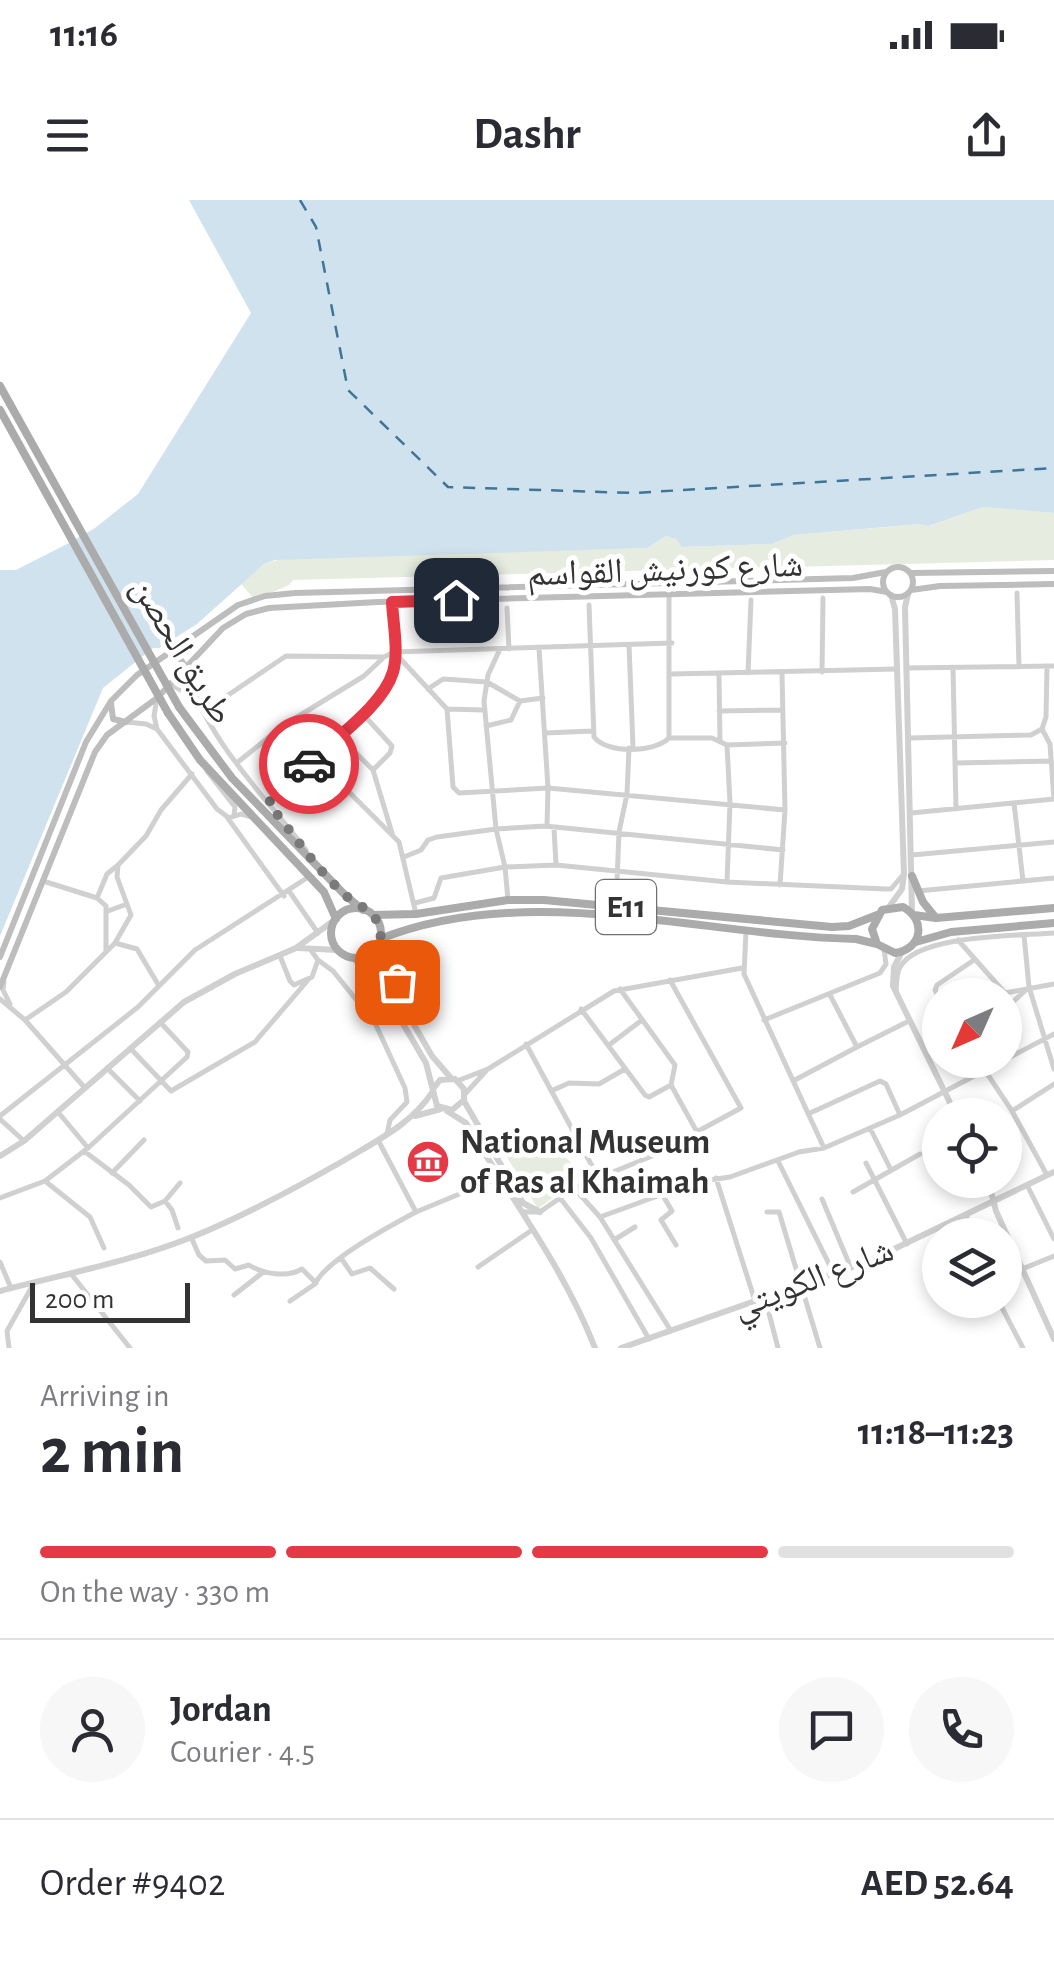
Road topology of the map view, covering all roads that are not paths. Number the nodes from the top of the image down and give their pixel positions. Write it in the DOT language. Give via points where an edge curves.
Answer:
graph roads {
  1 [pos="0,386"];
  2 [pos="0,410"];
  3 [pos="1054,571"];
  4 [pos="886,572"];
  5 [pos="912,574"];
  6 [pos="1054,584"];
  7 [pos="910,592"];
  8 [pos="889,593"];
  9 [pos="1017,593"];
  10 [pos="670,596"];
  11 [pos="823,598"];
  12 [pos="750,600"];
  13 [pos="392,602"];
  14 [pos="367,603"];
  15 [pos="589,604"];
  16 [pos="507,608"];
  17 [pos="360,611"];
  18 [pos="672,643"];
  19 [pos="629,645"];
  20 [pos="590,646"];
  21 [pos="538,648"];
  22 [pos="500,649"];
  23 [pos="509,649"];
  24 [pos="394,652"];
  25 [pos="168,654"];
  26 [pos="384,656"];
  27 [pos="185,666"];
  28 [pos="1020,666"];
  29 [pos="1050,666"];
  30 [pos="902,668"];
  31 [pos="953,668"];
  32 [pos="822,672"];
  33 [pos="748,673"];
  34 [pos="782,673"];
  35 [pos="671,674"];
  36 [pos="719,674"];
  37 [pos="486,682"];
  38 [pos="170,684"];
  39 [pos="428,688"];
  40 [pos="158,698"];
  41 [pos="544,698"];
  42 [pos="196,699"];
  43 [pos="111,701"];
  44 [pos="520,701"];
  45 [pos="179,707"];
  46 [pos="447,710"];
  47 [pos="484,710"];
  48 [pos="719,710"];
  49 [pos="783,710"];
  50 [pos="203,712"];
  51 [pos="362,713"];
  52 [pos="126,722"];
  53 [pos="486,726"];
  54 [pos="157,729"];
  55 [pos="1042,729"];
  56 [pos="592,731"];
  57 [pos="544,734"];
  58 [pos="339,735"];
  59 [pos="670,738"];
  60 [pos="910,738"];
  61 [pos="954,739"];
  62 [pos="723,743"];
  63 [pos="785,743"];
  64 [pos="631,748"];
  65 [pos="200,760"];
  66 [pos="238,762"];
  67 [pos="1051,762"];
  68 [pos="955,763"];
  69 [pos="307,766"];
  70 [pos="373,770"];
  71 [pos="192,774"];
  72 [pos="548,788"];
  73 [pos="492,789"];
  74 [pos="262,794"];
  75 [pos="627,794"];
  76 [pos="268,803"];
  77 [pos="1014,803"];
  78 [pos="730,804"];
  79 [pos="956,809"];
  80 [pos="785,810"];
  81 [pos="911,813"];
  82 [pos="230,817"];
  83 [pos="254,818"];
  84 [pos="551,826"];
  85 [pos="496,828"];
  86 [pos="620,832"];
  87 [pos="393,836"];
  88 [pos="1054,842"];
  89 [pos="728,844"];
  90 [pos="1019,846"];
  91 [pos="782,850"];
  92 [pos="912,855"];
  93 [pos="404,857"];
  94 [pos="118,864"];
  95 [pos="556,865"];
  96 [pos="505,867"];
  97 [pos="618,872"];
  98 [pos="326,875"];
  99 [pos="908,875"];
  100 [pos="310,876"];
  101 [pos="1054,878"];
  102 [pos="43,881"];
  103 [pos="1023,881"];
  104 [pos="727,882"];
  105 [pos="780,886"];
  106 [pos="918,892"];
  107 [pos="286,894"];
  108 [pos="97,898"];
  109 [pos="508,900"];
  110 [pos="127,904"];
  111 [pos="414,904"];
  112 [pos="616,906"];
  113 [pos="889,907"];
  114 [pos="1054,908"];
  115 [pos="363,910"];
  116 [pos="108,911"];
  117 [pos="416,914"];
  118 [pos="913,914"];
  119 [pos="372,915"];
  120 [pos="877,915"];
  121 [pos="336,918"];
  122 [pos="936,918"];
  123 [pos="1054,923"];
  124 [pos="746,931"];
  125 [pos="1054,933"];
  126 [pos="318,934"];
  127 [pos="981,934"];
  128 [pos="1024,935"];
  129 [pos="958,939"];
  130 [pos="380,941"];
  131 [pos="916,942"];
  132 [pos="116,943"];
  133 [pos="880,946"];
  134 [pos="296,948"];
  135 [pos="310,948"];
  136 [pos="338,950"];
  137 [pos="106,952"];
  138 [pos="902,952"];
  139 [pos="280,956"];
  140 [pos="0,957"];
  141 [pos="353,958"];
  142 [pos="318,960"];
  143 [pos="974,960"];
  144 [pos="742,968"];
  145 [pos="387,978"];
  146 [pos="947,978"];
  147 [pos="308,980"];
  148 [pos="670,980"];
  149 [pos="397,982"];
  150 [pos="2,983"];
  151 [pos="1054,984"];
  152 [pos="159,986"];
  153 [pos="1029,987"];
  154 [pos="620,989"];
  155 [pos="1022,993"];
  156 [pos="896,994"];
  157 [pos="830,995"];
  158 [pos="0,999"];
  159 [pos="11,1007"];
  160 [pos="0,1008"];
  161 [pos="581,1009"];
  162 [pos="26,1020"];
  163 [pos="642,1020"];
  164 [pos="764,1020"];
  165 [pos="160,1022"];
  166 [pos="909,1022"];
  167 [pos="1054,1034"];
  168 [pos="1044,1040"];
  169 [pos="526,1044"];
  170 [pos="608,1046"];
  171 [pos="857,1047"];
  172 [pos="131,1049"];
  173 [pos="1022,1052"];
  174 [pos="66,1064"];
  175 [pos="107,1068"];
  176 [pos="488,1068"];
  177 [pos="625,1069"];
  178 [pos="1054,1069"];
  179 [pos="974,1078"];
  180 [pos="454,1080"];
  181 [pos="793,1081"];
  182 [pos="160,1082"];
  183 [pos="1054,1084"];
  184 [pos="671,1085"];
  185 [pos="85,1088"];
  186 [pos="433,1090"];
  187 [pos="551,1091"];
  188 [pos="945,1092"];
  189 [pos="464,1097"];
  190 [pos="948,1098"];
  191 [pos="140,1101"];
  192 [pos="1022,1104"];
  193 [pos="444,1110"];
  194 [pos="58,1112"];
  195 [pos="808,1114"];
  196 [pos="900,1115"];
  197 [pos="414,1116"];
  198 [pos="0,1117"];
  199 [pos="1022,1126"];
  200 [pos="870,1128"];
  201 [pos="698,1132"];
  202 [pos="392,1134"];
  203 [pos="24,1140"];
  204 [pos="144,1140"];
  205 [pos="378,1140"];
  206 [pos="824,1148"];
  207 [pos="86,1149"];
  208 [pos="920,1154"];
  209 [pos="0,1156"];
  210 [pos="778,1160"];
  211 [pos="866,1162"];
  212 [pos="891,1170"];
  213 [pos="1051,1173"];
  214 [pos="112,1174"];
  215 [pos="598,1177"];
  216 [pos="498,1178"];
  217 [pos="716,1178"];
  218 [pos="875,1179"];
  219 [pos="45,1180"];
  220 [pos="180,1182"];
  221 [pos="1027,1185"];
  222 [pos="574,1188"];
  223 [pos="853,1192"];
  224 [pos="662,1194"];
  225 [pos="0,1198"];
  226 [pos="560,1198"];
  227 [pos="992,1198"];
  228 [pos="822,1199"];
  229 [pos="164,1201"];
  230 [pos="993,1202"];
  231 [pos="520,1211"];
  232 [pos="416,1212"];
  233 [pos="540,1212"];
  234 [pos="767,1212"];
  235 [pos="967,1214"];
  236 [pos="600,1217"];
  237 [pos="959,1218"];
  238 [pos="967,1218"];
  239 [pos="1000,1218"];
  240 [pos="178,1228"];
  241 [pos="635,1228"];
  242 [pos="532,1230"];
  243 [pos="190,1237"];
  244 [pos="922,1237"];
  245 [pos="1054,1239"];
  246 [pos="614,1240"];
  247 [pos="907,1244"];
  248 [pos="676,1245"];
  249 [pos="104,1248"];
  250 [pos="1054,1256"];
  251 [pos="341,1257"];
  252 [pos="0,1262"];
  253 [pos="478,1267"];
  254 [pos="850,1268"];
  255 [pos="1022,1269"];
  256 [pos="262,1272"];
  257 [pos="834,1274"];
  258 [pos="72,1275"];
  259 [pos="34,1283"];
  260 [pos="316,1283"];
  261 [pos="800,1285"];
  262 [pos="11,1288"];
  263 [pos="394,1289"];
  264 [pos="0,1290"];
  265 [pos="234,1294"];
  266 [pos="764,1298"];
  267 [pos="290,1301"];
  268 [pos="755,1301"];
  269 [pos="1007,1318"];
  270 [pos="671,1331"];
  271 [pos="649,1339"];
  272 [pos="1054,1339"];
  273 [pos="1021,1347"];
  274 [pos="9,1348"];
  275 [pos="130,1348"];
  276 [pos="595,1348"];
  277 [pos="622,1348"];
  278 [pos="778,1348"];
  279 [pos="820,1348"];
  1 -- 45 [label="main road, طريق الحصن, bridge"];
  2 -- 65 [label="main road, طريق الحصن, bridge"];
  3 -- 5 [label="main road"];
  4 -- 5 [label="main road" via="900,566"];
  4 -- 8 [label="main road"];
  4 -- 25 [label="main road, شارع كورنيش القواسم" via="265,596 238,605"];
  5 -- 7 [label="main road"];
  6 -- 7 [label="main road"];
  7 -- 8 [label="main road"];
  7 -- 30 [label="street"];
  8 -- 10 [label="main road, شارع كورنيش القواسم"];
  8 -- 30 [label="street"];
  9 -- 28 [label="street"];
  10 -- 13 [label="main road, شارع كورنيش القواسم"];
  10 -- 18 [label="street"];
  11 -- 32 [label="street"];
  12 -- 33 [label="street"];
  13 -- 14 [label="main road, شارع كورنيش القواسم"];
  13 -- 24 [label="street"];
  14 -- 17 [label="main road"];
  14 -- 27 [label="main road, شارع كورنيش القواسم" via="246,614"];
  15 -- 20 [label="street"];
  16 -- 23 [label="street"];
  18 -- 19 [label="street"];
  18 -- 35 [label="street"];
  19 -- 20 [label="street"];
  19 -- 64 [label="street"];
  20 -- 21 [label="street"];
  20 -- 56 [label="street"];
  21 -- 23 [label="street"];
  21 -- 41 [label="street"];
  22 -- 23 [label="street"];
  22 -- 24 [label="street"];
  22 -- 37 [label="street"];
  24 -- 26 [label="street"];
  24 -- 39 [label="street"];
  24 -- 51 [label="street" via="388,684"];
  25 -- 27 [label="main road"];
  25 -- 43 [label="main road, شارع كورنيش القواسم"];
  26 -- 50 [label="street" via="286,656"];
  26 -- 66 [label="street"];
  27 -- 38 [label="main road, شارع كورنيش القواسم"];
  27 -- 42 [label="street"];
  28 -- 29 [label="street"];
  28 -- 31 [label="street"];
  29 -- 55 [label="street"];
  30 -- 31 [label="street"];
  30 -- 32 [label="street"];
  30 -- 60 [label="street"];
  30 -- 99 [label="street"];
  31 -- 61 [label="street"];
  32 -- 34 [label="street"];
  33 -- 34 [label="street"];
  33 -- 36 [label="street"];
  34 -- 49 [label="street"];
  35 -- 36 [label="street"];
  35 -- 59 [label="street"];
  36 -- 48 [label="street"];
  37 -- 39 [label="street" via="443,679"];
  37 -- 44 [label="street"];
  37 -- 47 [label="street"];
  38 -- 40 [label="main road, شارع كورنيش القواسم"];
  38 -- 42 [label="street"];
  39 -- 46 [label="street"];
  40 -- 52 [label="main road, شارع كورنيش القواسم"];
  40 -- 54 [label="street"];
  41 -- 44 [label="street"];
  41 -- 57 [label="street"];
  42 -- 50 [label="street"];
  43 -- 52 [label="main road" via="110,716"];
  43 -- 140 [label="main road, شارع كورنيش القواسم" via="86,742"];
  44 -- 53 [label="street" via="510,720"];
  45 -- 74 [label="main road" via="250,792"];
  45 -- 98 [label="main road, طريق الحصن" via="232,778"];
  46 -- 47 [label="street"];
  46 -- 73 [label="street" via="454,790"];
  47 -- 53 [label="street"];
  48 -- 49 [label="street"];
  48 -- 62 [label="street"];
  49 -- 63 [label="street"];
  50 -- 66 [label="street"];
  51 -- 58 [label="street"];
  51 -- 70 [label="street" via="392,746"];
  52 -- 54 [label="street"];
  52 -- 102 [label="main road, شارع كورنيش القواسم" via="95,752"];
  53 -- 73 [label="street"];
  54 -- 71 [label="street"];
  55 -- 61 [label="street" via="1031,736"];
  55 -- 67 [label="street"];
  56 -- 57 [label="street"];
  56 -- 64 [label="street" via="598,743"];
  57 -- 72 [label="street"];
  58 -- 69 [label="street"];
  58 -- 70 [label="street"];
  59 -- 62 [label="street"];
  59 -- 64 [label="street"];
  60 -- 61 [label="street"];
  60 -- 81 [label="street"];
  61 -- 68 [label="street"];
  62 -- 63 [label="street"];
  62 -- 78 [label="street"];
  63 -- 80 [label="street"];
  64 -- 75 [label="street"];
  65 -- 82 [label="street" via="234,807"];
  65 -- 83 [label="main road, طريق الحصن"];
  66 -- 74 [label="street"];
  67 -- 68 [label="street"];
  67 -- 77 [label="street" via="1054,799"];
  68 -- 79 [label="street"];
  69 -- 76 [label="street"];
  69 -- 87 [label="street" via="336,778"];
  70 -- 87 [label="street"];
  71 -- 82 [label="street"];
  71 -- 94 [label="street"];
  72 -- 73 [label="street"];
  72 -- 75 [label="street"];
  72 -- 84 [label="street"];
  73 -- 85 [label="street"];
  74 -- 76 [label="street"];
  75 -- 78 [label="street"];
  75 -- 86 [label="street"];
  76 -- 98 [label="street"];
  77 -- 79 [label="street"];
  77 -- 90 [label="street"];
  78 -- 80 [label="street"];
  78 -- 89 [label="street"];
  79 -- 81 [label="street"];
  80 -- 91 [label="street"];
  81 -- 92 [label="street"];
  82 -- 83 [label="street"];
  82 -- 107 [label="street"];
  83 -- 100 [label="main road, طريق الحصن"];
  84 -- 85 [label="street"];
  84 -- 86 [label="street"];
  84 -- 95 [label="street"];
  85 -- 93 [label="street" via="428,840"];
  85 -- 96 [label="street"];
  86 -- 89 [label="street"];
  86 -- 97 [label="street"];
  87 -- 93 [label="street"];
  88 -- 90 [label="street"];
  89 -- 91 [label="street"];
  89 -- 104 [label="street"];
  90 -- 92 [label="street"];
  90 -- 103 [label="street"];
  91 -- 105 [label="street"];
  92 -- 99 [label="street"];
  93 -- 111 [label="street"];
  94 -- 108 [label="street"];
  94 -- 110 [label="street"];
  95 -- 96 [label="street"];
  95 -- 97 [label="street"];
  96 -- 109 [label="street"];
  96 -- 111 [label="street" via="442,878 434,898"];
  97 -- 104 [label="street"];
  97 -- 112 [label="street"];
  98 -- 115 [label="main road, طريق الحصن"];
  99 -- 105 [label="street" via="890,889"];
  99 -- 106 [label="main road"];
  99 -- 113 [label="street"];
  99 -- 118 [label="street"];
  100 -- 107 [label="street"];
  100 -- 121 [label="main road, طريق الحصن"];
  101 -- 103 [label="street"];
  102 -- 108 [label="street"];
  102 -- 150 [label="main road, شارع كورنيش القواسم"];
  103 -- 106 [label="street"];
  104 -- 105 [label="street"];
  106 -- 122 [label="main road"];
  107 -- 126 [label="street"];
  107 -- 152 [label="street" via="195,950"];
  108 -- 116 [label="street"];
  109 -- 112 [label="main road, E11"];
  109 -- 117 [label="main road, E11"];
  110 -- 116 [label="street"];
  110 -- 132 [label="street" via="130,918"];
  111 -- 117 [label="street"];
  112 -- 120 [label="main road, E11" via="832,927"];
  113 -- 118 [label="main road"];
  113 -- 120 [label="main road"];
  114 -- 122 [label="main road"];
  115 -- 119 [label="main road"];
  115 -- 121 [label="main road"];
  116 -- 137 [label="street"];
  117 -- 119 [label="main road, E11"];
  118 -- 122 [label="main road"];
  118 -- 131 [label="main road" via="920,928"];
  119 -- 130 [label="main road"];
  120 -- 133 [label="main road" via="872,929"];
  121 -- 126 [label="street"];
  121 -- 136 [label="main road" via="331,938"];
  123 -- 127 [label="main road"];
  124 -- 130 [label="main road, E11" via="536,911 458,920"];
  124 -- 133 [label="main road, E11"];
  124 -- 144 [label="street"];
  125 -- 128 [label="street"];
  126 -- 134 [label="street"];
  127 -- 128 [label="street"];
  127 -- 129 [label="street"];
  127 -- 131 [label="main road" via="951,932"];
  128 -- 153 [label="street"];
  129 -- 143 [label="street"];
  129 -- 156 [label="street" via="904,961"];
  130 -- 141 [label="main road" via="368,955"];
  130 -- 145 [label="street"];
  131 -- 138 [label="main road"];
  132 -- 137 [label="street"];
  132 -- 152 [label="street" via="137,949"];
  133 -- 138 [label="main road"];
  133 -- 157 [label="street" via="886,964 878,974"];
  134 -- 135 [label="street"];
  134 -- 139 [label="street"];
  135 -- 136 [label="street"];
  135 -- 142 [label="street"];
  136 -- 141 [label="main road"];
  137 -- 162 [label="street"];
  138 -- 156 [label="street" via="891,979"];
  139 -- 147 [label="street" via="291,983"];
  139 -- 165 [label="street" via="207,988"];
  141 -- 186 [label="street" via="379,983 426,1063"];
  142 -- 147 [label="street"];
  142 -- 202 [label="street" via="370,1015 405,1088 407,1102 390,1120"];
  143 -- 146 [label="street"];
  143 -- 153 [label="street" via="1005,994"];
  144 -- 148 [label="street"];
  144 -- 164 [label="street"];
  145 -- 149 [label="street"];
  145 -- 180 [label="street" via="436,1062"];
  147 -- 182 [label="street" via="254,1042 171,1091"];
  148 -- 154 [label="street"];
  148 -- 201 [label="street" via="742,1108"];
  150 -- 159 [label="street"];
  151 -- 153 [label="street"];
  152 -- 174 [label="street"];
  153 -- 155 [label="street"];
  153 -- 168 [label="street"];
  154 -- 161 [label="street"];
  154 -- 163 [label="street"];
  156 -- 166 [label="street"];
  157 -- 164 [label="street"];
  157 -- 171 [label="street"];
  158 -- 159 [label="street"];
  159 -- 160 [label="street"];
  159 -- 162 [label="street"];
  161 -- 169 [label="street"];
  161 -- 170 [label="street"];
  162 -- 174 [label="street"];
  163 -- 170 [label="street"];
  163 -- 184 [label="street" via="675,1065"];
  164 -- 181 [label="street"];
  165 -- 172 [label="street"];
  165 -- 182 [label="street" via="188,1055"];
  166 -- 171 [label="street"];
  166 -- 188 [label="street"];
  167 -- 168 [label="street"];
  168 -- 173 [label="street"];
  168 -- 178 [label="street"];
  169 -- 176 [label="street"];
  169 -- 187 [label="street"];
  170 -- 177 [label="street"];
  171 -- 181 [label="street"];
  172 -- 175 [label="street"];
  172 -- 182 [label="street"];
  174 -- 185 [label="street"];
  174 -- 198 [label="street"];
  175 -- 185 [label="street"];
  175 -- 191 [label="street"];
  176 -- 180 [label="street"];
  176 -- 189 [label="street"];
  177 -- 184 [label="street" via="648,1097"];
  177 -- 187 [label="street" via="599,1084 567,1083"];
  179 -- 188 [label="street"];
  180 -- 186 [label="street" via="440,1080"];
  180 -- 189 [label="street"];
  181 -- 195 [label="street"];
  182 -- 191 [label="street"];
  183 -- 192 [label="street"];
  184 -- 201 [label="street"];
  185 -- 194 [label="street"];
  186 -- 193 [label="street"];
  186 -- 197 [label="street"];
  187 -- 215 [label="street"];
  188 -- 190 [label="street"];
  188 -- 196 [label="street"];
  189 -- 193 [label="street" via="457,1108"];
  189 -- 233 [label="street" via="523,1203"];
  191 -- 207 [label="street"];
  193 -- 197 [label="street"];
  193 -- 216 [label="street" via="466,1124"];
  194 -- 203 [label="street"];
  194 -- 207 [label="street"];
  195 -- 196 [label="street" via="880,1082"];
  195 -- 206 [label="street"];
  196 -- 200 [label="street"];
  197 -- 202 [label="street"];
  198 -- 203 [label="street"];
  199 -- 213 [label="street"];
  200 -- 206 [label="street"];
  200 -- 212 [label="street"];
  201 -- 215 [label="street"];
  202 -- 205 [label="street"];
  203 -- 209 [label="street"];
  204 -- 214 [label="street"];
  205 -- 232 [label="street"];
  205 -- 243 [label="street"];
  206 -- 210 [label="street"];
  207 -- 214 [label="street"];
  207 -- 219 [label="street"];
  208 -- 212 [label="street"];
  210 -- 217 [label="street"];
  210 -- 257 [label="street"];
  211 -- 218 [label="street"];
  212 -- 218 [label="street"];
  213 -- 221 [label="street, شارع الكويتي"];
  214 -- 229 [label="street" via="151,1208"];
  215 -- 222 [label="street"];
  216 -- 231 [label="street"];
  216 -- 232 [label="street"];
  217 -- 224 [label="street"];
  217 -- 268 [label="street"];
  218 -- 223 [label="street"];
  218 -- 247 [label="street"];
  219 -- 225 [label="street"];
  219 -- 249 [label="street" via="90,1218"];
  220 -- 229 [label="street"];
  221 -- 230 [label="street, شارع الكويتي"];
  221 -- 245 [label="street"];
  222 -- 226 [label="street"];
  222 -- 236 [label="street"];
  224 -- 236 [label="street"];
  224 -- 248 [label="street" via="672,1212 660,1220"];
  226 -- 233 [label="street"];
  226 -- 271 [label="street"];
  227 -- 230 [label="street"];
  228 -- 254 [label="street"];
  229 -- 240 [label="street"];
  230 -- 235 [label="street, شارع الكويتي"];
  230 -- 239 [label="street"];
  231 -- 233 [label="street"];
  231 -- 242 [label="street"];
  232 -- 251 [label="street"];
  234 -- 261 [label="street" via="779,1212"];
  235 -- 237 [label="street, شارع الكويتي"];
  235 -- 238 [label="street"];
  236 -- 246 [label="street"];
  241 -- 246 [label="street"];
  242 -- 253 [label="street"];
  242 -- 276 [label="street"];
  243 -- 256 [label="street" via="206,1261"];
  243 -- 258 [label="street"];
  244 -- 247 [label="street, شارع الكويتي"];
  246 -- 270 [label="street"];
  247 -- 254 [label="street, شارع الكويتي"];
  250 -- 255 [label="street"];
  251 -- 260 [label="street"];
  251 -- 263 [label="street" via="352,1274 370,1268"];
  252 -- 262 [label="street"];
  254 -- 257 [label="street, شارع الكويتي"];
  255 -- 272 [label="street"];
  256 -- 260 [label="street" via="302,1269"];
  256 -- 265 [label="street"];
  257 -- 261 [label="street, شارع الكويتي"];
  258 -- 259 [label="street"];
  258 -- 275 [label="street"];
  259 -- 262 [label="street"];
  259 -- 274 [label="street" via="7,1331"];
  260 -- 267 [label="street"];
  261 -- 266 [label="street, شارع الكويتي"];
  261 -- 279 [label="street"];
  262 -- 264 [label="street"];
  266 -- 268 [label="street, شارع الكويتي"];
  266 -- 278 [label="street"];
  268 -- 270 [label="street, شارع الكويتي"];
  269 -- 273 [label="street"];
  270 -- 271 [label="street, شارع الكويتي"];
  271 -- 277 [label="street, شارع الكويتي"];
}
